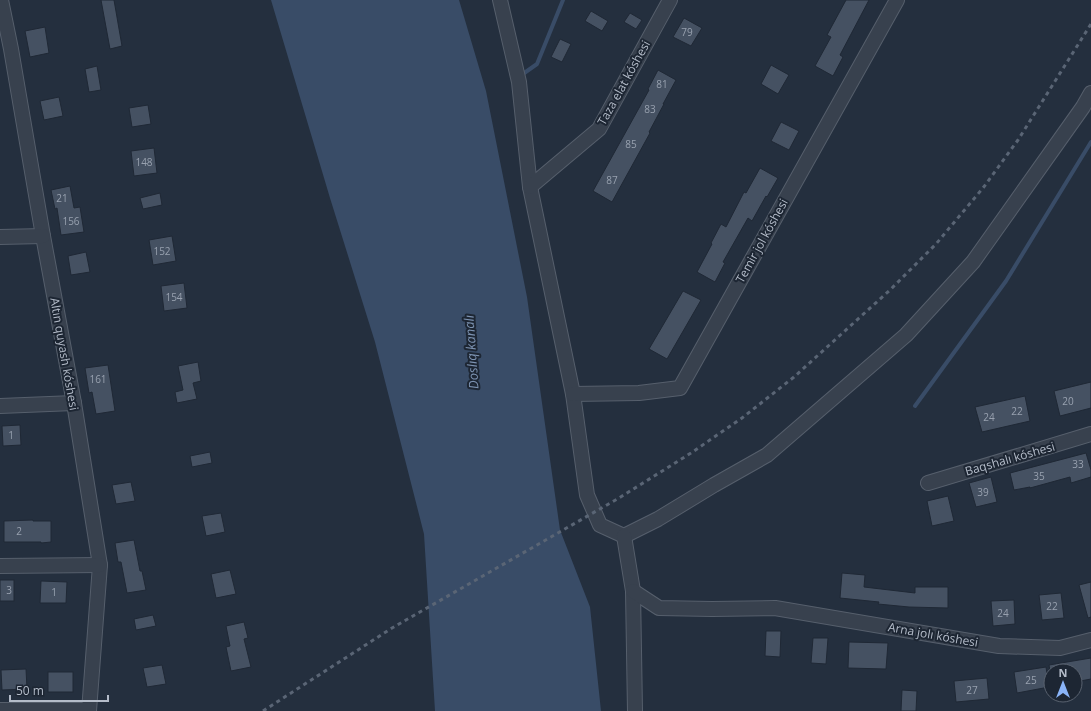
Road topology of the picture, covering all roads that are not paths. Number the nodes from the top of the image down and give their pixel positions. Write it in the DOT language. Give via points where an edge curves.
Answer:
graph roads {
  1 [pos="1,0"];
  2 [pos="500,0"];
  3 [pos="670,0"];
  4 [pos="897,0"];
  5 [pos="5,51"];
  6 [pos="1091,93"];
  7 [pos="530,187"];
  8 [pos="43,236"];
  9 [pos="0,237"];
  10 [pos="573,394"];
  11 [pos="74,403"];
  12 [pos="0,406"];
  13 [pos="1091,434"];
  14 [pos="928,483"];
  15 [pos="624,536"];
  16 [pos="100,565"];
  17 [pos="0,566"];
  18 [pos="632,591"];
  19 [pos="1091,640"];
  20 [pos="0,710"];
  21 [pos="89,710"];
  22 [pos="635,711"];
  1 -- 5 [label="street, Altın quyash kóshesi"];
  2 -- 7 [label="street" via="519,82"];
  3 -- 7 [label="street, Taza elat kóshesi" via="599,129"];
  4 -- 10 [label="street, Temir jol kóshesi" via="680,388 639,393"];
  5 -- 8 [label="street, Altın quyash kóshesi"];
  6 -- 15 [label="street" via="974,262 906,335 767,455"];
  7 -- 10 [label="street"];
  8 -- 9 [label="street"];
  8 -- 11 [label="street, Altın quyash kóshesi"];
  10 -- 15 [label="street" via="587,495 600,525"];
  11 -- 12 [label="street"];
  11 -- 16 [label="street, Altın quyash kóshesi"];
  13 -- 14 [label="street, Baqshalı kóshesi"];
  15 -- 18 [label="street"];
  16 -- 17 [label="street"];
  16 -- 21 [label="street, Altın quyash kóshesi"];
  18 -- 19 [label="street, Arna jolı kóshesi" via="659,608 775,608 999,646 1060,648"];
  18 -- 22 [label="street"];
  20 -- 21 [label="street"];
}
